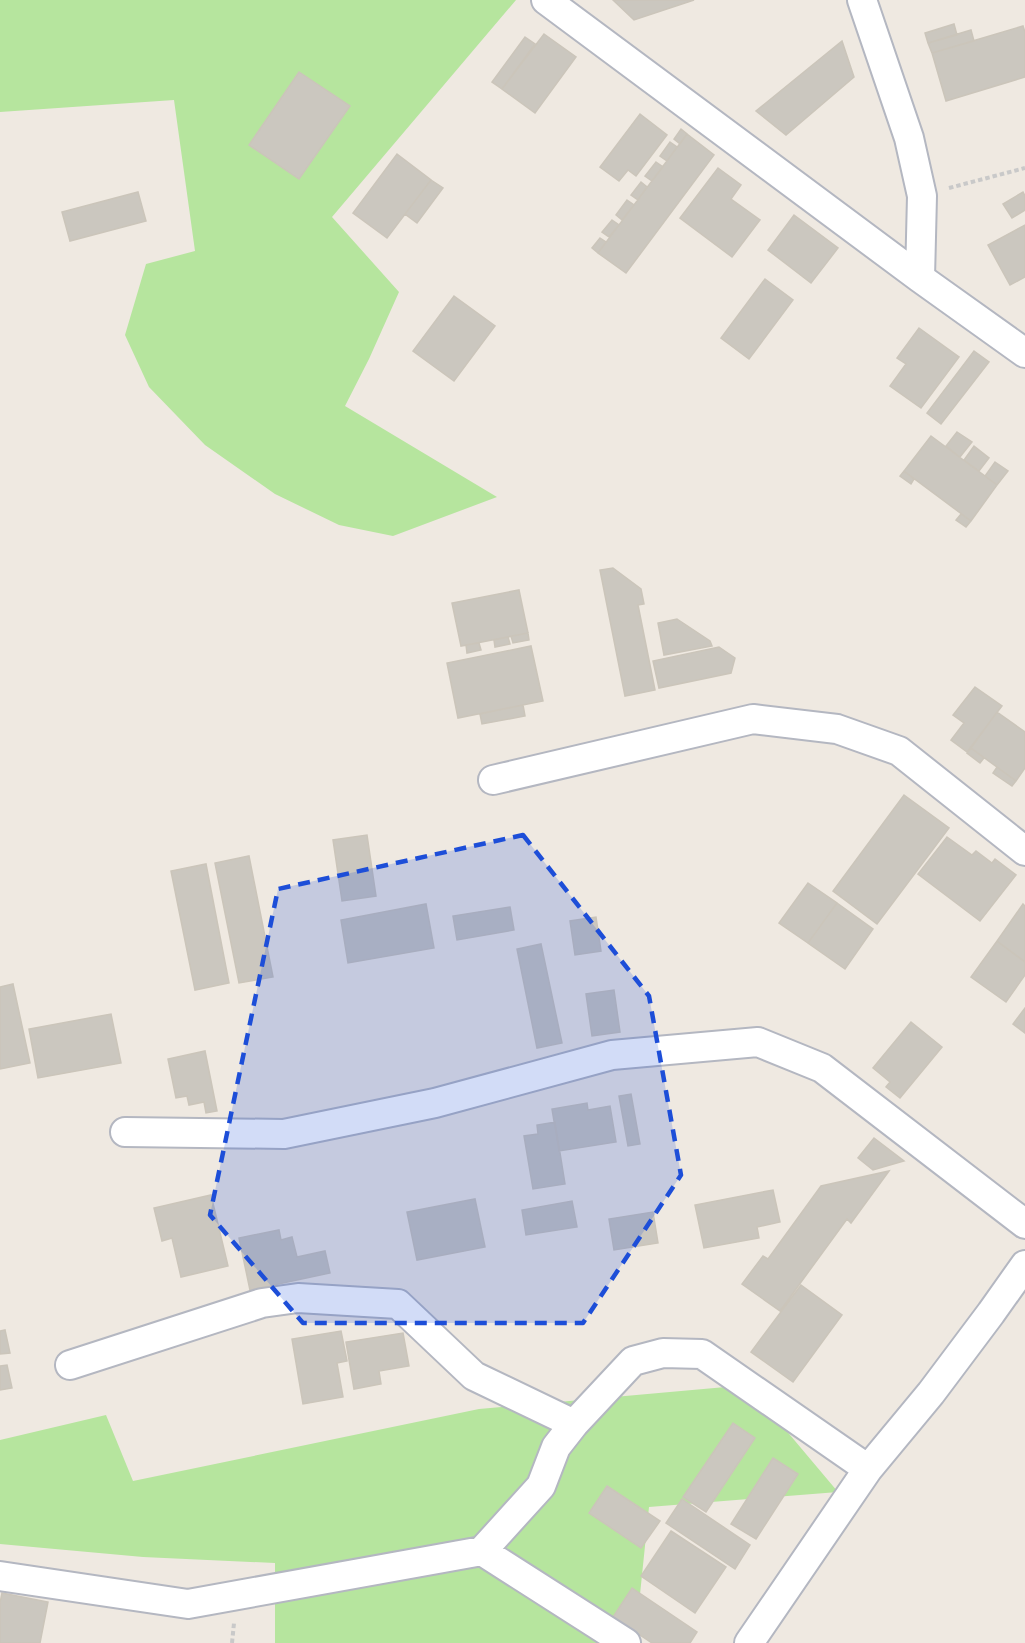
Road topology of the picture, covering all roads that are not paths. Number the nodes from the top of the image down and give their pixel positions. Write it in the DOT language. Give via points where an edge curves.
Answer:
graph roads {
  1 [pos="546,0"];
  2 [pos="862,0"];
  3 [pos="920,278"];
  4 [pos="1025,353"];
  5 [pos="493,780"];
  6 [pos="1025,851"];
  7 [pos="125,1132"];
  8 [pos="1025,1224"];
  9 [pos="1025,1265"];
  10 [pos="70,1365"];
  11 [pos="574,1424"];
  12 [pos="868,1469"];
  13 [pos="482,1551"];
  14 [pos="0,1576"];
  15 [pos="626,1643"];
  16 [pos="749,1643"];
  1 -- 3 [label="street"];
  2 -- 3 [label="street" via="909,138 922,196"];
  3 -- 4 [label="street"];
  5 -- 6 [label="street" via="753,719 837,729 899,751"];
  7 -- 8 [label="street" via="284,1134 435,1104 612,1055 758,1041 822,1068"];
  9 -- 12 [label="street" via="931,1393"];
  10 -- 11 [label="street" via="262,1303 298,1298 398,1304 474,1376"];
  11 -- 12 [label="street" via="633,1361 663,1353 702,1354"];
  11 -- 13 [label="street" via="556,1447 541,1486"];
  12 -- 16 [label="street"];
  13 -- 14 [label="street" via="188,1604"];
  13 -- 15 [label="street"];
}
